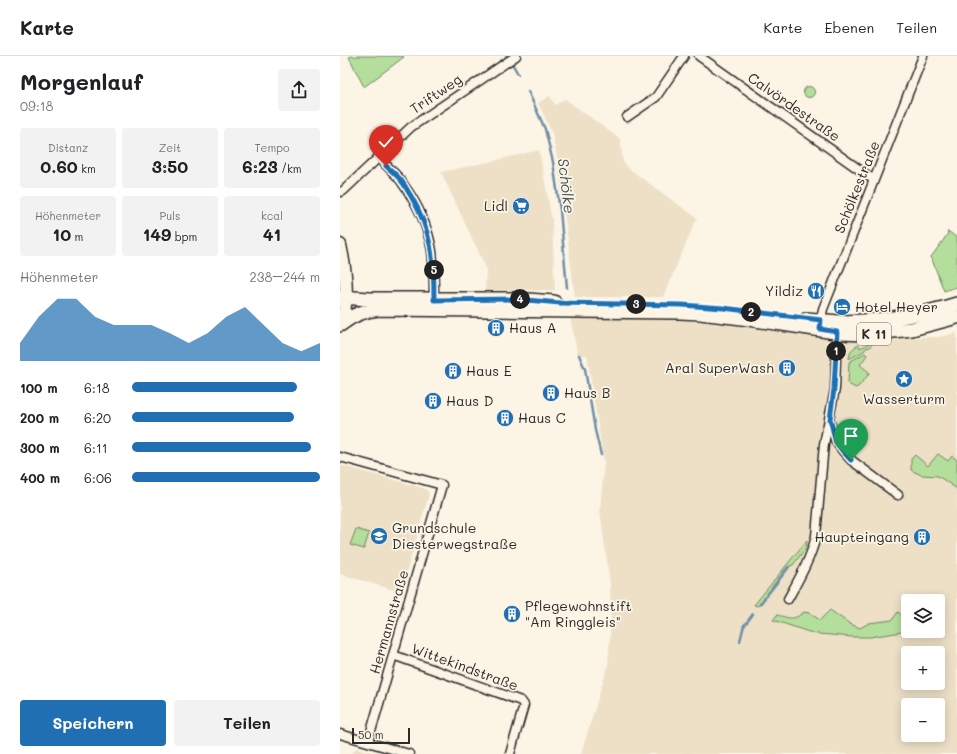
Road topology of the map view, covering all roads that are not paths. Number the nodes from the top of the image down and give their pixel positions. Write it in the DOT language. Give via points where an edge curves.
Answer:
graph roads {
  1 [pos="516,56"];
  2 [pos="684,56"];
  3 [pos="699,56"];
  4 [pos="923,56"];
  5 [pos="627,117"];
  6 [pos="378,157"];
  7 [pos="874,180"];
  8 [pos="340,192"];
  9 [pos="340,245"];
  10 [pos="342,294"];
  11 [pos="434,300"];
  12 [pos="957,304"];
  13 [pos="957,317"];
  14 [pos="340,324"];
  15 [pos="820,325"];
  16 [pos="837,327"];
  17 [pos="830,419"];
  18 [pos="340,457"];
  19 [pos="898,495"];
  20 [pos="788,599"];
  21 [pos="393,655"];
  22 [pos="340,734"];
  23 [pos="368,742"];
  24 [pos="409,754"];
  25 [pos="510,754"];
  1 -- 6 [label="street, Triftweg" via="411,127"];
  2 -- 5 [label="street" via="656,97"];
  3 -- 7 [label="street, Calvördestraße"];
  4 -- 7 [label="street, Schölkestraße"];
  6 -- 8 [label="street, Triftweg"];
  6 -- 11 [label="street" via="403,183 427,230 434,271"];
  7 -- 15 [label="street, Schölkestraße" via="823,309"];
  9 -- 10 [label="main road" via="344,270"];
  10 -- 11 [label="main road, K 11" via="369,299"];
  10 -- 14 [label="main road" via="344,314"];
  11 -- 15 [label="main road, K 11" via="515,299 560,303 682,305 723,308"];
  12 -- 16 [label="main road, K 11" via="901,316 857,321"];
  13 -- 16 [label="main road, K 11" via="918,328 865,334"];
  14 -- 15 [label="main road, K 11" via="364,311 379,309 680,312"];
  15 -- 16 [label="main road, K 11"];
  16 -- 17 [label="street"];
  17 -- 19 [label="street" via="836,442 842,450 851,460"];
  17 -- 20 [label="street" via="824,444 814,546"];
  18 -- 21 [label="street, Hermannstraße" via="442,486"];
  21 -- 23 [label="street, Hermannstraße"];
  21 -- 25 [label="street, Wittekindstraße" via="521,701 524,705"];
  22 -- 23 [label="street"];
  23 -- 24 [label="street"];
}
